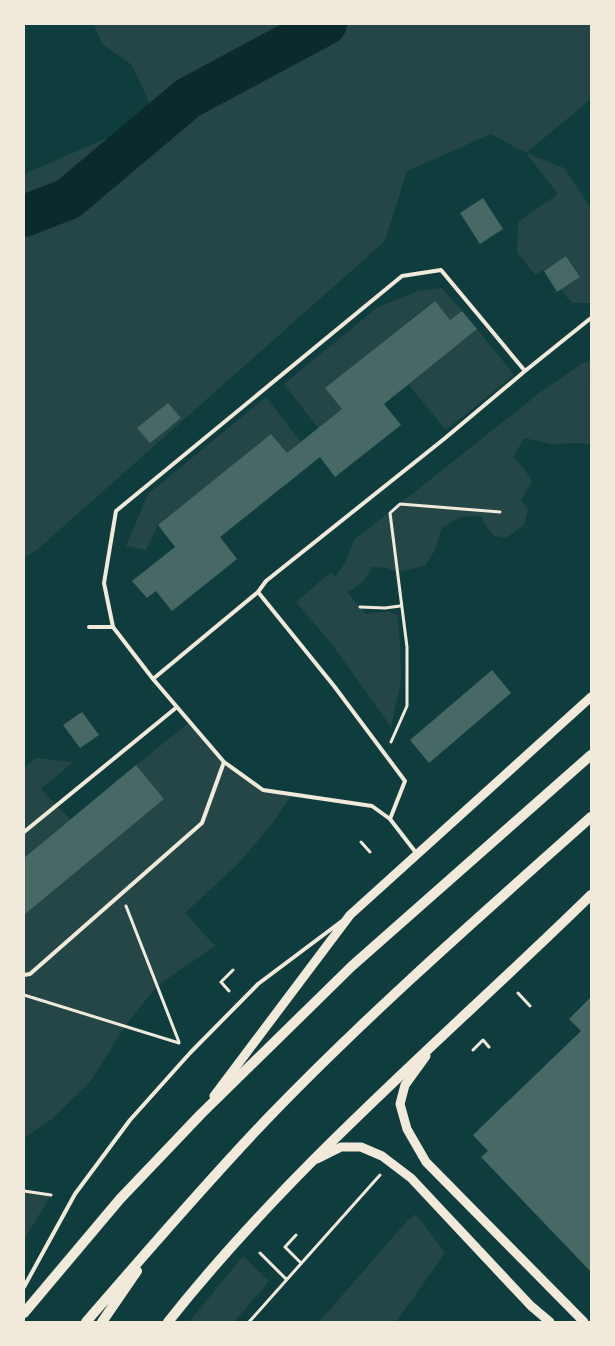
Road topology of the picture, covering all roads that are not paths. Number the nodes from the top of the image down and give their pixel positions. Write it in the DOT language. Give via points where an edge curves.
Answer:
graph roads {
  1 [pos="591,318"];
  2 [pos="525,371"];
  3 [pos="258,592"];
  4 [pos="113,626"];
  5 [pos="89,627"];
  6 [pos="153,679"];
  7 [pos="591,697"];
  8 [pos="177,707"];
  9 [pos="591,755"];
  10 [pos="224,762"];
  11 [pos="390,819"];
  12 [pos="589,819"];
  13 [pos="24,832"];
  14 [pos="417,854"];
  15 [pos="591,895"];
  16 [pos="350,915"];
  17 [pos="24,975"];
  18 [pos="436,1041"];
  19 [pos="201,1114"];
  20 [pos="312,1162"];
  21 [pos="163,1234"];
  22 [pos="24,1287"];
  23 [pos="532,1306"];
  24 [pos="24,1314"];
  25 [pos="86,1322"];
  26 [pos="102,1322"];
  27 [pos="168,1322"];
  28 [pos="541,1322"];
  29 [pos="550,1322"];
  30 [pos="584,1322"];
  1 -- 2 [label="lane"];
  2 -- 3 [label="lane" via="266,581"];
  2 -- 4 [label="lane" via="441,270 402,276 116,511 104,583"];
  3 -- 6 [label="lane"];
  3 -- 11 [label="lane" via="334,686 404,781"];
  4 -- 5 [label="lane"];
  4 -- 6 [label="lane"];
  6 -- 8 [label="lane"];
  7 -- 14 [label="street"];
  8 -- 10 [label="lane"];
  8 -- 13 [label="lane"];
  9 -- 19 [label="main road" via="352,966"];
  10 -- 11 [label="lane" via="263,790 372,806"];
  10 -- 17 [label="lane" via="202,823 30,974"];
  11 -- 14 [label="lane"];
  12 -- 21 [label="main road" via="387,1001 268,1119"];
  14 -- 16 [label="street"];
  15 -- 18 [label="main road"];
  16 -- 19 [label="street"];
  16 -- 22 [label="lane" via="258,984 130,1120 75,1194"];
  18 -- 20 [label="main road"];
  18 -- 30 [label="street" via="405,1085 400,1104 407,1129 426,1162"];
  19 -- 24 [label="main road" via="120,1199"];
  20 -- 23 [label="street" via="341,1147 361,1147 382,1156 410,1178"];
  20 -- 27 [label="main road" via="198,1284"];
  21 -- 25 [label="main road"];
  21 -- 26 [label="main road"];
  23 -- 28 [label="street"];
  23 -- 29 [label="street"];
}
